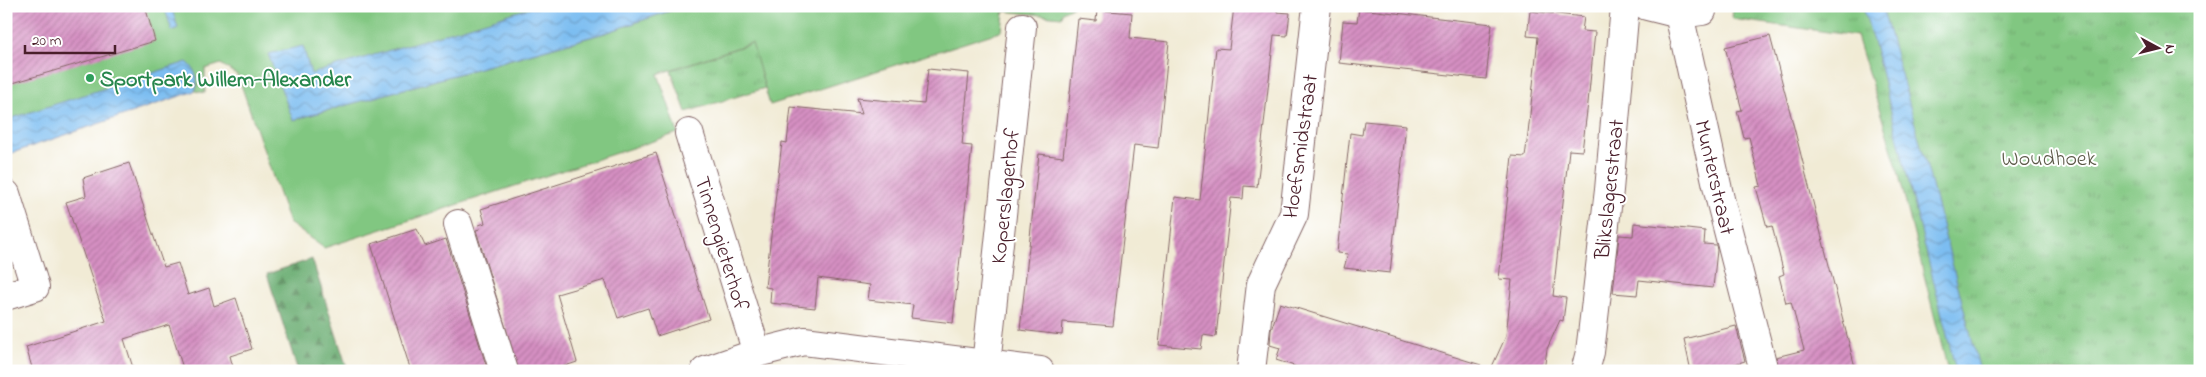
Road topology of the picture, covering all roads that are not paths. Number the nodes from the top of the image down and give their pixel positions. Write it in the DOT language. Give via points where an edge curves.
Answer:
graph roads {
  1 [pos="1317,6"];
  2 [pos="1625,6"];
  3 [pos="1647,6"];
  4 [pos="1022,26"];
  5 [pos="689,133"];
  6 [pos="6,194"];
  7 [pos="458,224"];
  8 [pos="6,296"];
  9 [pos="757,353"];
  10 [pos="924,363"];
  11 [pos="986,365"];
  12 [pos="504,371"];
  13 [pos="705,371"];
  14 [pos="1040,371"];
  15 [pos="1251,371"];
  16 [pos="1585,371"];
  17 [pos="1764,371"];
  1 -- 15 [label="street, Hoefsmidstraat" via="1294,214 1261,284"];
  2 -- 16 [label="street, Blikslagerstraat" via="1608,190 1590,352"];
  3 -- 17 [label="street, Munterstraat" via="1691,12 1720,199"];
  4 -- 11 [label="street, Koperslagerhof"];
  5 -- 9 [label="street, Tinnengieterhof"];
  6 -- 8 [label="street" via="35,287"];
  7 -- 12 [label="street"];
  9 -- 10 [label="street" via="804,341"];
  9 -- 13 [label="street"];
  10 -- 11 [label="street"];
  11 -- 14 [label="street"];
}
